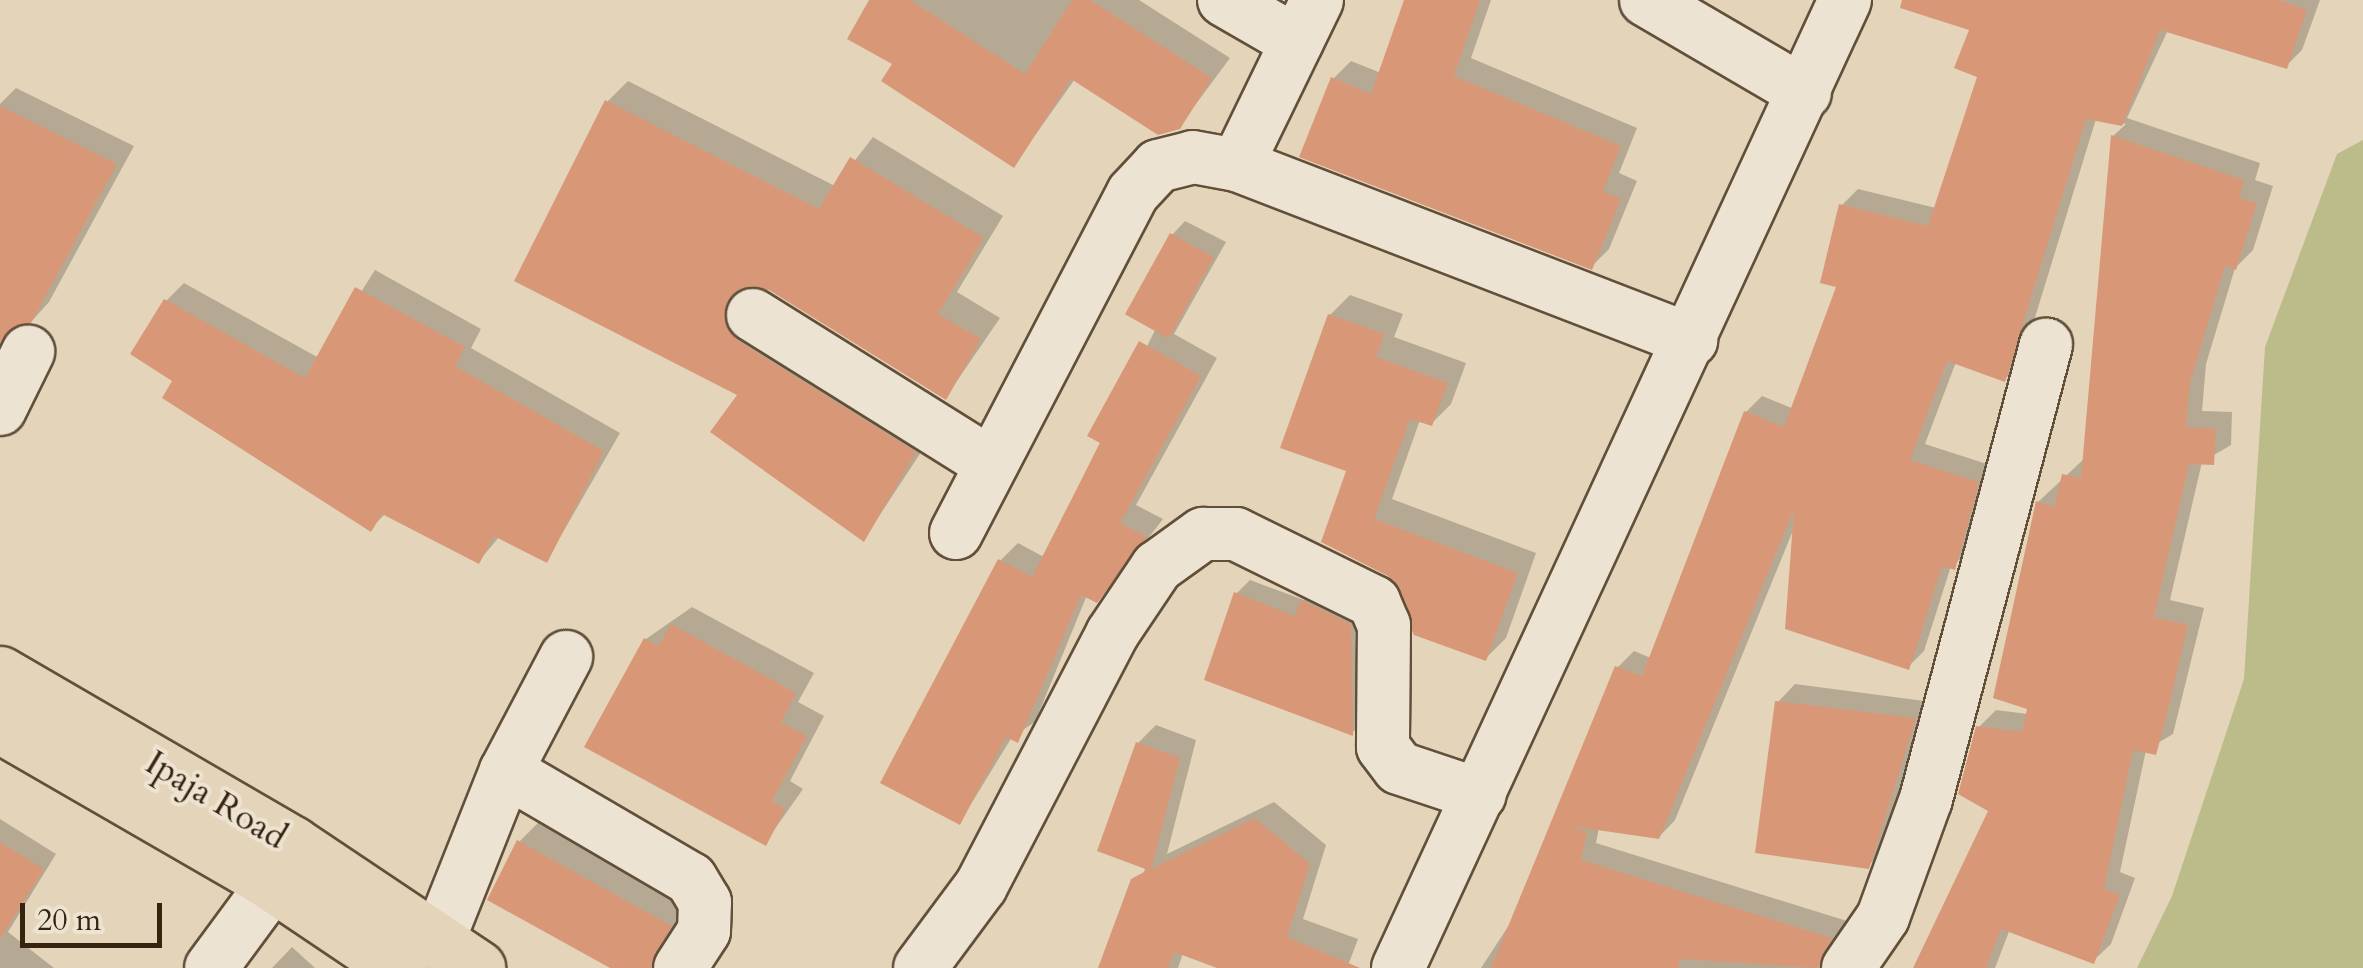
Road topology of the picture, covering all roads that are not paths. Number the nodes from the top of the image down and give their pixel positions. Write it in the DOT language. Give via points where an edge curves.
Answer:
graph roads {
  1 [pos="1224,0"];
  2 [pos="1646,0"];
  3 [pos="1845,0"];
  4 [pos="1307,21"];
  5 [pos="1804,92"];
  6 [pos="1237,166"];
  7 [pos="753,316"];
  8 [pos="1691,340"];
  9 [pos="2046,345"];
  10 [pos="28,352"];
  11 [pos="0,409"];
  12 [pos="992,464"];
  13 [pos="956,532"];
  14 [pos="566,657"];
  15 [pos="0,674"];
  16 [pos="0,725"];
  17 [pos="506,771"];
  18 [pos="1480,796"];
  19 [pos="274,884"];
  20 [pos="438,958"];
  21 [pos="211,968"];
  22 [pos="680,968"];
  23 [pos="920,968"];
  24 [pos="1398,968"];
  25 [pos="1848,968"];
  1 -- 4 [label="street"];
  2 -- 5 [label="street"];
  3 -- 5 [label="street"];
  4 -- 6 [label="street"];
  5 -- 8 [label="street"];
  6 -- 8 [label="street"];
  6 -- 12 [label="street" via="1192,157 1158,166 1133,193"];
  7 -- 12 [label="street"];
  8 -- 18 [label="street"];
  9 -- 25 [label="street" via="1926,799 1884,917"];
  10 -- 11 [label="street"];
  12 -- 13 [label="street"];
  14 -- 17 [label="street"];
  15 -- 20 [label="main road, Ipaja Road"];
  16 -- 19 [label="main road, Ipaja Road"];
  17 -- 20 [label="street"];
  17 -- 22 [label="street" via="691,879 704,902 704,931"];
  18 -- 23 [label="street" via="1399,768 1383,747 1384,625 1374,602 1236,534 1202,534 1158,567 1112,634 981,886"];
  18 -- 24 [label="street"];
  19 -- 20 [label="main road, Ipaja Road"];
  19 -- 21 [label="street"];
}
